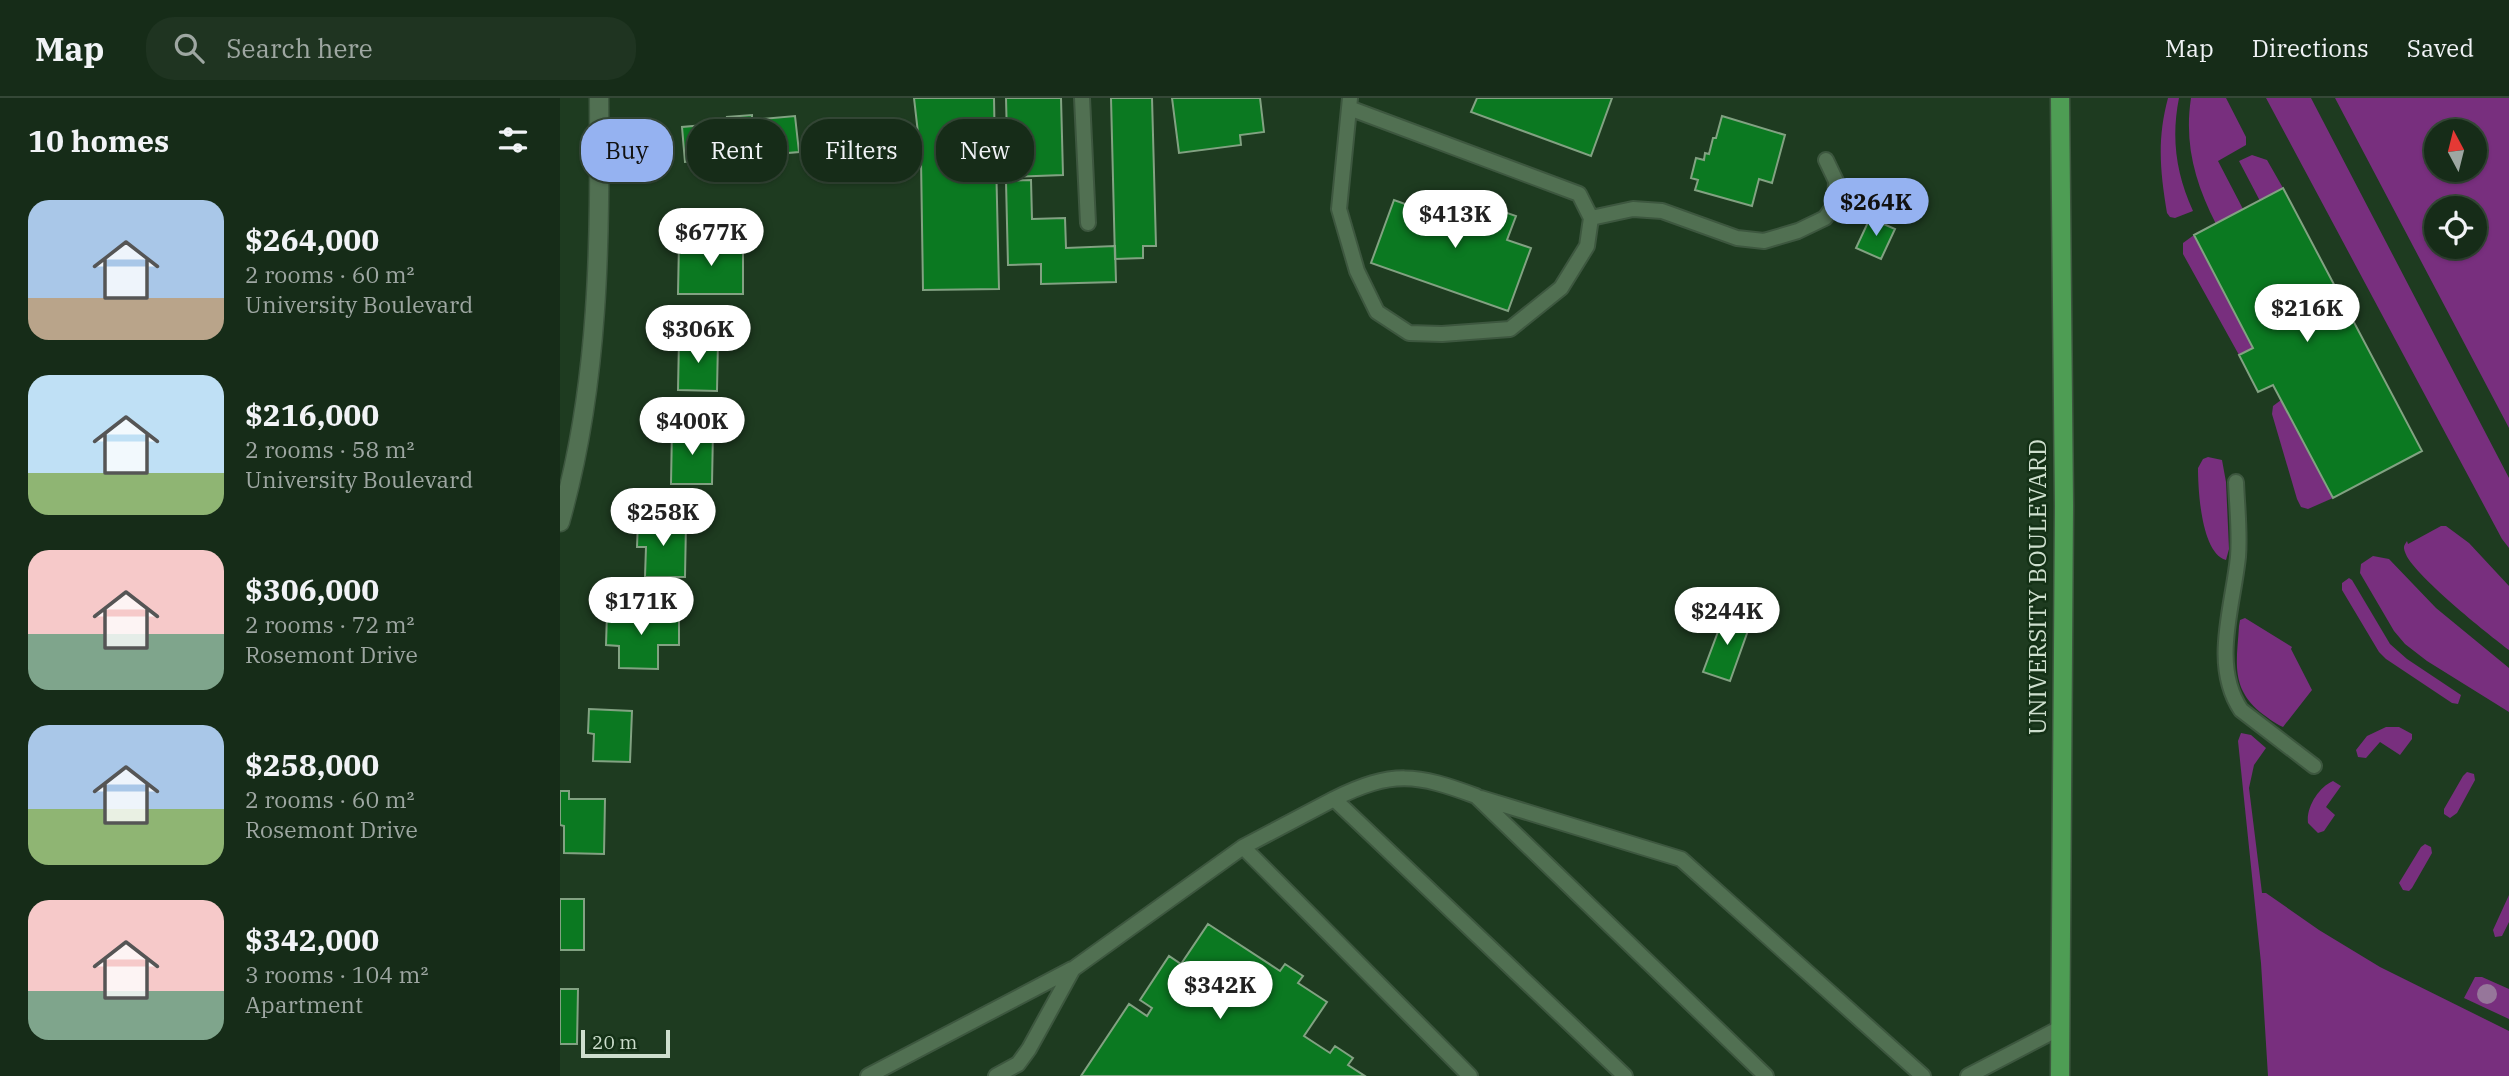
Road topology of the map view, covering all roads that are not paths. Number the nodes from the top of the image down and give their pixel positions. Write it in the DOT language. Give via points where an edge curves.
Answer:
graph roads {
  1 [pos="599,98"];
  2 [pos="1082,98"];
  3 [pos="2060,98"];
  4 [pos="1350,103"];
  5 [pos="1826,160"];
  6 [pos="1591,218"];
  7 [pos="1088,223"];
  8 [pos="2236,482"];
  9 [pos="560,522"];
  10 [pos="2314,766"];
  11 [pos="1476,796"];
  12 [pos="1334,799"];
  13 [pos="1243,847"];
  14 [pos="1073,969"];
  15 [pos="2060,1028"];
  16 [pos="868,1076"];
  17 [pos="996,1076"];
  18 [pos="1470,1076"];
  19 [pos="1625,1076"];
  20 [pos="1766,1076"];
  21 [pos="1923,1076"];
  22 [pos="1968,1076"];
  23 [pos="2060,1076"];
  1 -- 9 [label="street" via="600,255 593,342 578,451"];
  2 -- 7 [label="lane"];
  3 -- 15 [label="main road, UNIVERSITY BOULEVARD" via="2064,506"];
  4 -- 6 [label="lane" via="1579,194"];
  4 -- 6 [label="lane" via="1339,209 1357,271 1377,312 1409,333 1510,329 1560,288 1587,246"];
  5 -- 6 [label="lane" via="1836,181 1835,204 1825,218 1764,241 1737,238 1662,211 1633,209"];
  8 -- 10 [label="lane" via="2238,538 2226,642 2229,684 2241,710"];
  11 -- 12 [label="lane" via="1416,777 1360,786"];
  11 -- 20 [label="lane"];
  11 -- 21 [label="lane" via="1681,859"];
  12 -- 13 [label="lane"];
  12 -- 19 [label="lane"];
  13 -- 14 [label="lane"];
  13 -- 18 [label="lane"];
  14 -- 16 [label="lane"];
  14 -- 17 [label="lane" via="1029,1049 1018,1064"];
  15 -- 22 [label="lane"];
  15 -- 23 [label="main road, UNIVERSITY BOULEVARD"];
}
